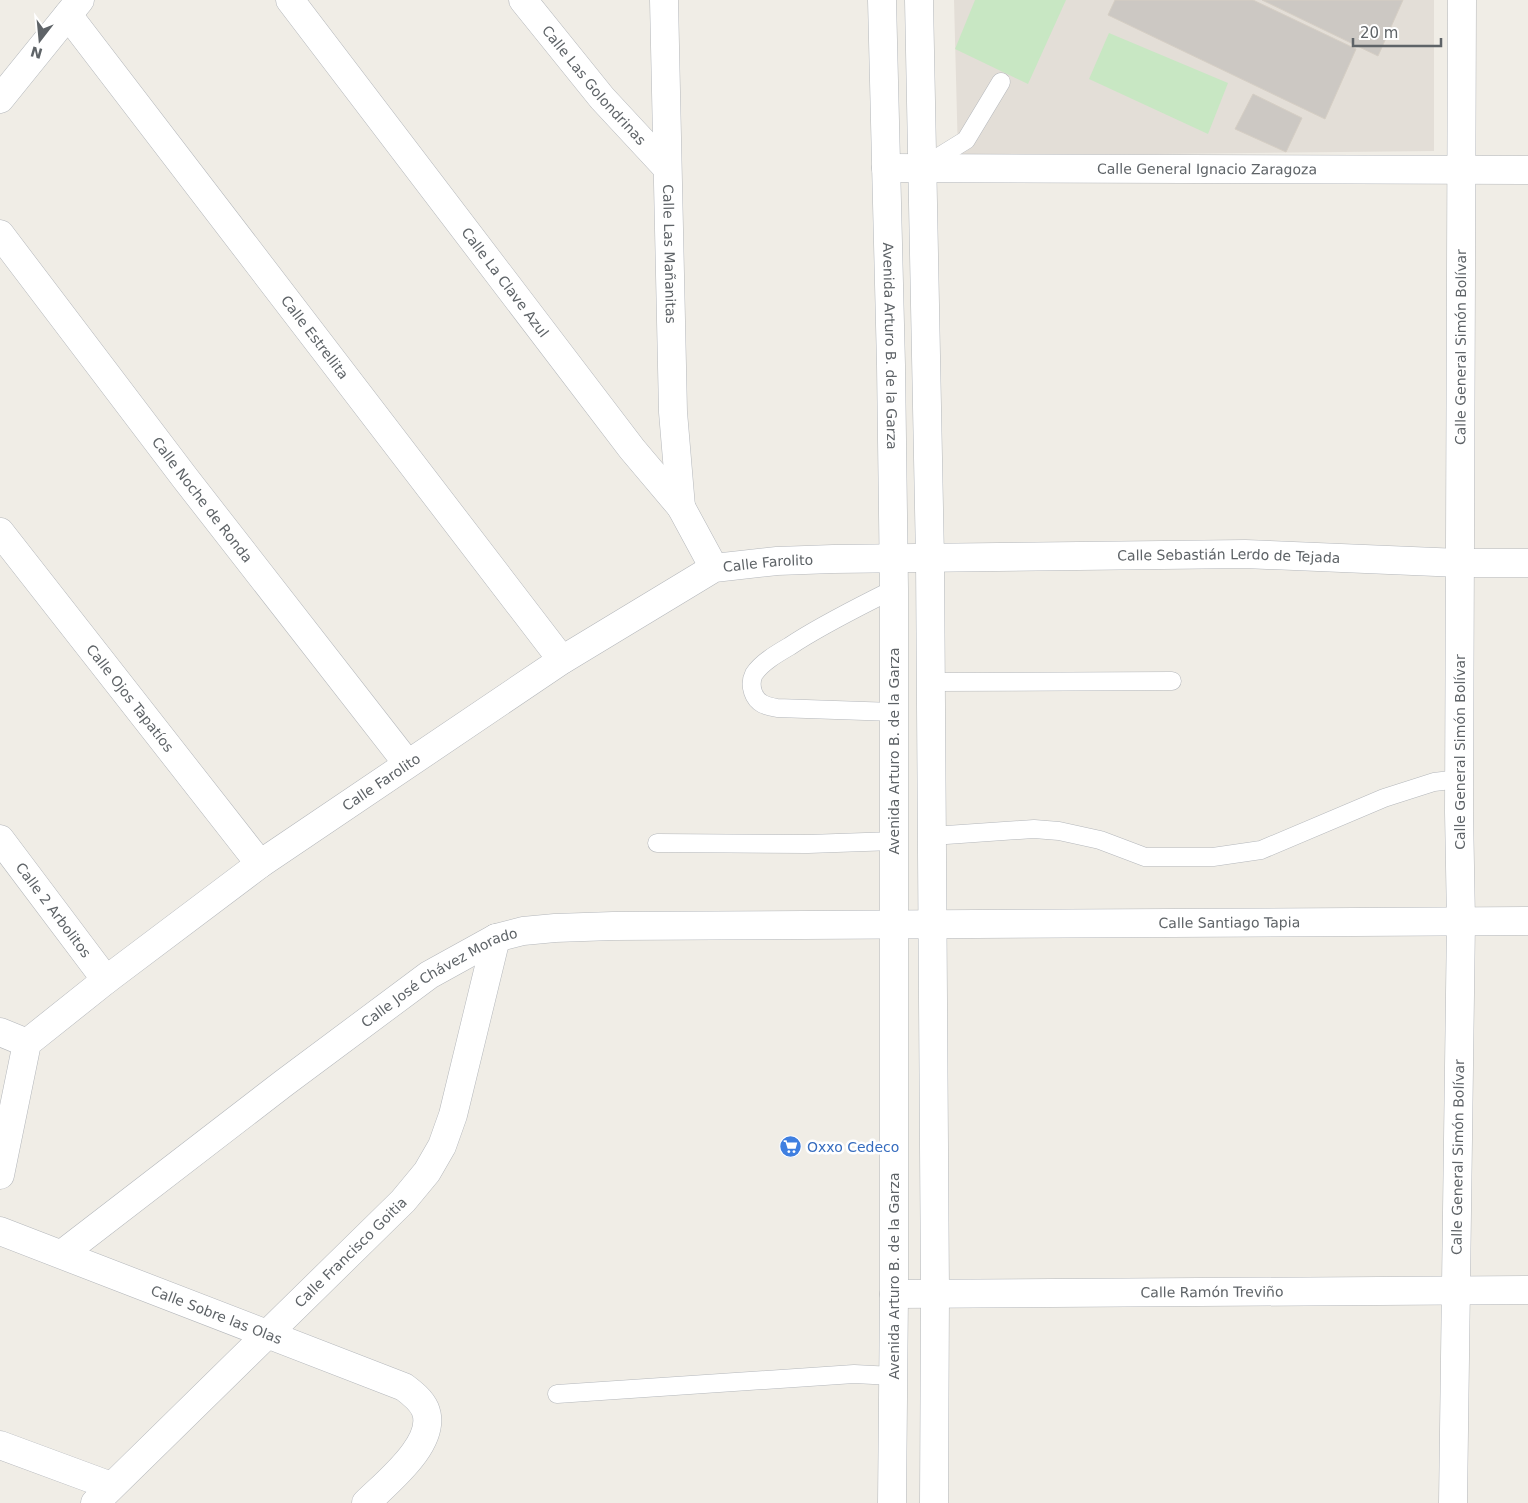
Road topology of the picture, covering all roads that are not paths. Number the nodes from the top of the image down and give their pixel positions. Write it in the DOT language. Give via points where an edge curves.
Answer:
graph roads {
  1 [pos="290,0"];
  2 [pos="523,0"];
  3 [pos="664,0"];
  4 [pos="882,0"];
  5 [pos="919,0"];
  6 [pos="1462,0"];
  7 [pos="74,8"];
  8 [pos="1001,82"];
  9 [pos="0,99"];
  10 [pos="923,166"];
  11 [pos="667,168"];
  12 [pos="886,168"];
  13 [pos="1462,170"];
  14 [pos="1528,170"];
  15 [pos="0,234"];
  16 [pos="681,507"];
  17 [pos="0,532"];
  18 [pos="892,559"];
  19 [pos="930,559"];
  20 [pos="1528,562"];
  21 [pos="1460,563"];
  22 [pos="714,568"];
  23 [pos="894,589"];
  24 [pos="562,660"];
  25 [pos="1172,681"];
  26 [pos="931,682"];
  27 [pos="894,712"];
  28 [pos="407,764"];
  29 [pos="1460,779"];
  30 [pos="932,836"];
  31 [pos="0,840"];
  32 [pos="894,841"];
  33 [pos="658,843"];
  34 [pos="260,864"];
  35 [pos="1528,920"];
  36 [pos="1461,921"];
  37 [pos="894,924"];
  38 [pos="933,924"];
  39 [pos="496,938"];
  40 [pos="106,980"];
  41 [pos="0,1032"];
  42 [pos="27,1042"];
  43 [pos="0,1175"];
  44 [pos="0,1230"];
  45 [pos="62,1254"];
  46 [pos="1455,1290"];
  47 [pos="1528,1290"];
  48 [pos="935,1293"];
  49 [pos="894,1294"];
  50 [pos="268,1334"];
  51 [pos="893,1376"];
  52 [pos="557,1394"];
  53 [pos="0,1445"];
  54 [pos="103,1494"];
  55 [pos="366,1503"];
  56 [pos="892,1503"];
  57 [pos="934,1503"];
  58 [pos="1453,1503"];
  1 -- 16 [label="street, Calle La Clave Azul" via="632,449"];
  2 -- 11 [label="street, Calle Las Golondrinas" via="602,98"];
  3 -- 11 [label="street, Calle Las Mañanitas"];
  4 -- 12 [label="street, Avenida Arturo B. de la Garza"];
  5 -- 10 [label="street"];
  6 -- 13 [label="street, Calle General Simón Bolívar"];
  7 -- 9 [label="street"];
  7 -- 24 [label="street, Calle Estrellita"];
  8 -- 10 [label="lane" via="966,140"];
  10 -- 12 [label="street, Calle General Ignacio Zaragoza"];
  10 -- 13 [label="street, Calle General Ignacio Zaragoza"];
  10 -- 19 [label="street"];
  11 -- 16 [label="street, Calle Las Mañanitas" via="673,412"];
  12 -- 18 [label="street, Avenida Arturo B. de la Garza"];
  13 -- 14 [label="street, Calle General Ignacio Zaragoza"];
  13 -- 21 [label="street, Calle General Simón Bolívar"];
  15 -- 28 [label="street, Calle Noche de Ronda"];
  16 -- 22 [label="street, Calle La Clave Azul"];
  17 -- 34 [label="street, Calle Ojos Tapatíos"];
  18 -- 19 [label="street, Calle Sebastián Lerdo de Tejada"];
  18 -- 22 [label="street, Calle Farolito" via="777,561"];
  18 -- 23 [label="street, Avenida Arturo B. de la Garza"];
  19 -- 21 [label="street, Calle Sebastián Lerdo de Tejada" via="1245,554"];
  19 -- 26 [label="street"];
  20 -- 21 [label="street, Calle Sebastián Lerdo de Tejada"];
  21 -- 29 [label="street, Calle General Simón Bolívar"];
  22 -- 24 [label="street, Calle Farolito"];
  23 -- 27 [label="street, Avenida Arturo B. de la Garza"];
  23 -- 27 [label="lane" via="776,654 754,674 752,680 758,702 765,706"];
  24 -- 28 [label="street, Calle Farolito"];
  25 -- 26 [label="lane"];
  26 -- 30 [label="street"];
  27 -- 32 [label="street, Avenida Arturo B. de la Garza"];
  28 -- 34 [label="street, Calle Farolito"];
  29 -- 30 [label="lane" via="1434,782 1384,798 1261,850 1213,857 1145,857 1100,840 1034,829"];
  29 -- 36 [label="street, Calle General Simón Bolívar"];
  30 -- 38 [label="street"];
  31 -- 40 [label="street, Calle 2 Arbolitos"];
  32 -- 33 [label="lane"];
  32 -- 37 [label="street, Avenida Arturo B. de la Garza"];
  34 -- 40 [label="street, Calle Farolito"];
  35 -- 36 [label="street, Calle Santiago Tapia"];
  36 -- 38 [label="street, Calle Santiago Tapia"];
  36 -- 46 [label="street, Calle General Simón Bolívar"];
  37 -- 38 [label="street, Calle Santiago Tapia"];
  37 -- 39 [label="street, Calle José Chávez Morado" via="555,928"];
  37 -- 49 [label="street, Avenida Arturo B. de la Garza"];
  38 -- 48 [label="street"];
  39 -- 45 [label="street, Calle José Chávez Morado" via="429,975"];
  39 -- 50 [label="street, Calle Francisco Goitia" via="453,1115 442,1146 427,1172 403,1201"];
  40 -- 42 [label="street, Calle Farolito"];
  41 -- 42 [label="street"];
  42 -- 43 [label="street"];
  44 -- 45 [label="street, Calle Sobre las Olas"];
  45 -- 50 [label="street, Calle Sobre las Olas"];
  46 -- 47 [label="street, Calle Ramón Treviño"];
  46 -- 48 [label="street, Calle Ramón Treviño"];
  46 -- 58 [label="street, Calle General Simón Bolívar"];
  48 -- 49 [label="street, Calle Ramón Treviño"];
  48 -- 57 [label="street"];
  49 -- 51 [label="street, Avenida Arturo B. de la Garza"];
  50 -- 54 [label="street, Calle Francisco Goitia"];
  50 -- 55 [label="street, Calle Sobre las Olas" via="404,1387 418,1398 425,1410 428,1421 416,1452"];
  51 -- 52 [label="lane" via="854,1374"];
  51 -- 56 [label="street, Avenida Arturo B. de la Garza"];
  53 -- 54 [label="street"];
}
